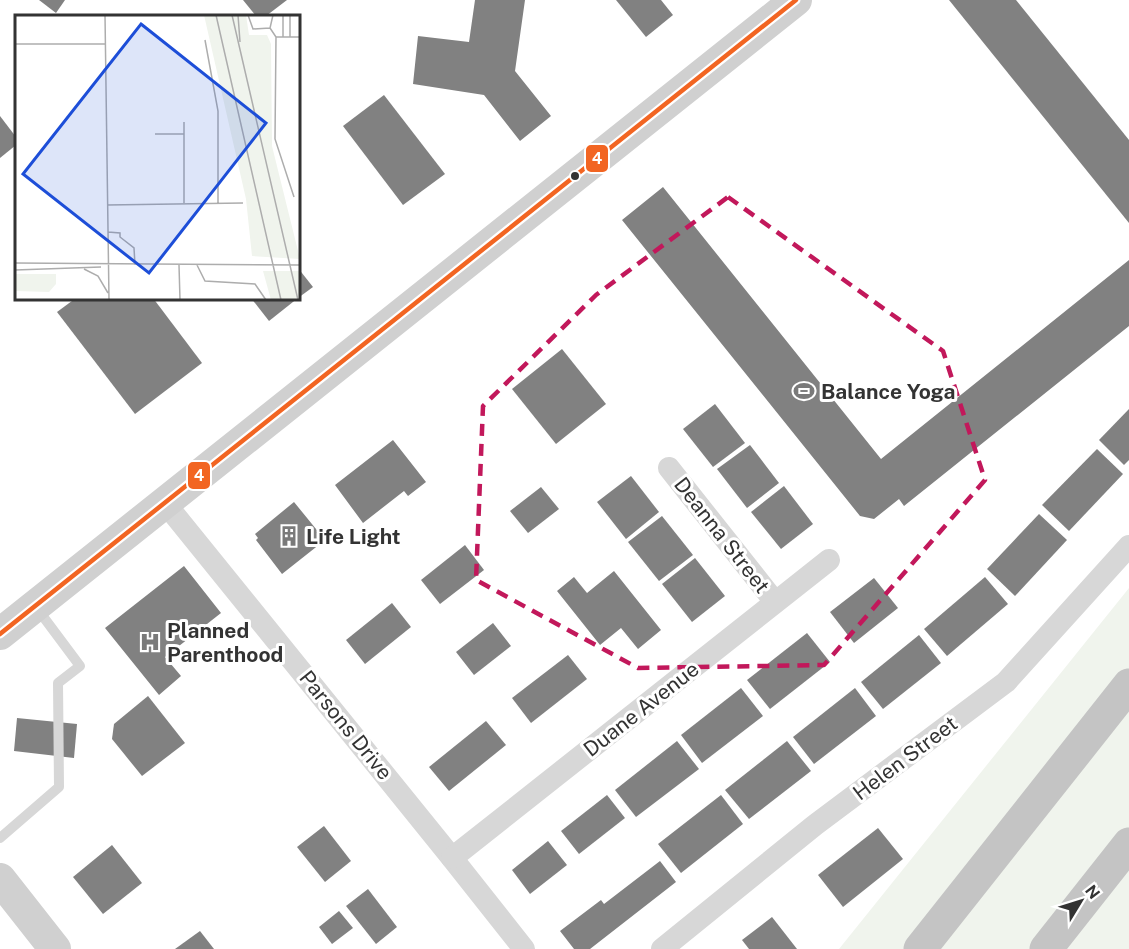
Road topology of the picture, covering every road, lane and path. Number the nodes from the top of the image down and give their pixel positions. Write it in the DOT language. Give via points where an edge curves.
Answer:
graph roads {
  1 [pos="796,0"];
  2 [pos="669,468"];
  3 [pos="165,503"];
  4 [pos="1129,546"];
  5 [pos="829,560"];
  6 [pos="775,602"];
  7 [pos="35,606"];
  8 [pos="0,634"];
  9 [pos="1129,685"];
  10 [pos="0,838"];
  11 [pos="1129,844"];
  12 [pos="452,858"];
  13 [pos="0,879"];
  14 [pos="55,949"];
  15 [pos="524,949"];
  16 [pos="662,949"];
  17 [pos="920,949"];
  18 [pos="1046,949"];
  1 -- 3 [label="main road"];
  2 -- 6 [label="street, Deanna Street"];
  3 -- 7 [label="main road"];
  3 -- 12 [label="street, Parsons Drive"];
  4 -- 16 [label="street, Helen Street" via="1001,686 815,825"];
  5 -- 6 [label="street, Duane Avenue"];
  6 -- 12 [label="street, Duane Avenue"];
  7 -- 8 [label="main road"];
  7 -- 10 [label="lane" via="80,666 58,683 59,787"];
  9 -- 17 [label="highway"];
  11 -- 18 [label="highway"];
  12 -- 15 [label="street, Parsons Drive"];
  13 -- 14 [label="main road"];
}
